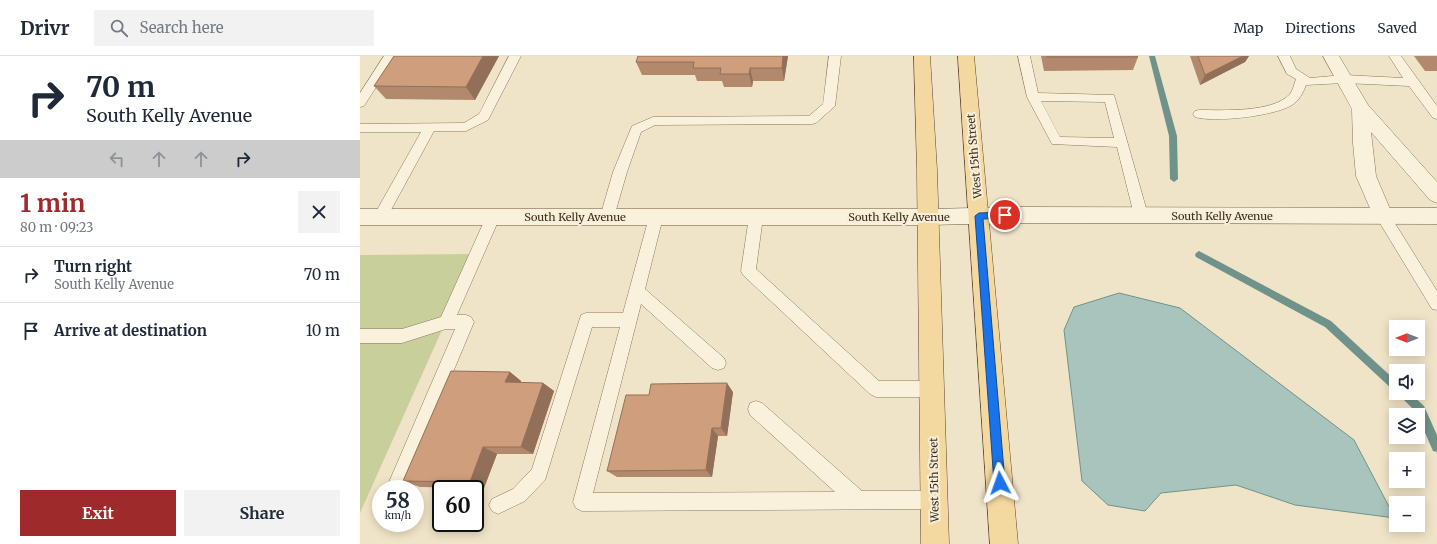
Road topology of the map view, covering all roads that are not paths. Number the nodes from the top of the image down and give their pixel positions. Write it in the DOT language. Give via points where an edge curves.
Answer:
graph roads {
  1 [pos="390,56"];
  2 [pos="515,56"];
  3 [pos="835,56"];
  4 [pos="922,56"];
  5 [pos="966,56"];
  6 [pos="1024,56"];
  7 [pos="1284,56"];
  8 [pos="1331,56"];
  9 [pos="1395,56"];
  10 [pos="1302,78"];
  11 [pos="1344,79"];
  12 [pos="1412,82"];
  13 [pos="1033,98"];
  14 [pos="360,103"];
  15 [pos="1361,109"];
  16 [pos="1199,114"];
  17 [pos="1437,115"];
  18 [pos="430,127"];
  19 [pos="360,128"];
  20 [pos="1122,143"];
  21 [pos="1437,195"];
  22 [pos="979,216"];
  23 [pos="1140,216"];
  24 [pos="1383,216"];
  25 [pos="1437,216"];
  26 [pos="360,217"];
  27 [pos="380,217"];
  28 [pos="493,217"];
  29 [pos="607,217"];
  30 [pos="656,217"];
  31 [pos="756,217"];
  32 [pos="928,217"];
  33 [pos="638,292"];
  34 [pos="1437,304"];
  35 [pos="630,320"];
  36 [pos="446,322"];
  37 [pos="360,336"];
  38 [pos="718,363"];
  39 [pos="932,389"];
  40 [pos="756,409"];
  41 [pos="399,480"];
  42 [pos="858,500"];
  43 [pos="934,500"];
  44 [pos="498,505"];
  45 [pos="935,544"];
  46 [pos="1004,544"];
  1 -- 14 [label="lane"];
  2 -- 18 [label="lane" via="484,117 466,127"];
  3 -- 29 [label="lane" via="829,106 812,120 653,122 636,129"];
  4 -- 32 [label="main road, West 15th Street"];
  5 -- 22 [label="main road, West 15th Street"];
  6 -- 13 [label="lane"];
  7 -- 10 [label="lane" via="1291,71"];
  8 -- 11 [label="main road"];
  9 -- 12 [label="lane"];
  10 -- 11 [label="lane" via="1308,82"];
  10 -- 16 [label="lane" via="1295,96 1288,102 1266,110 1242,114"];
  11 -- 12 [label="lane"];
  11 -- 15 [label="main road"];
  12 -- 17 [label="lane"];
  13 -- 20 [label="lane" via="1056,142"];
  13 -- 20 [label="lane" via="1110,98"];
  15 -- 21 [label="main road"];
  15 -- 24 [label="main road" via="1366,176"];
  18 -- 19 [label="lane"];
  18 -- 27 [label="lane"];
  20 -- 23 [label="lane"];
  22 -- 23 [label="main road, South Kelly Avenue"];
  22 -- 32 [label="main road, South Kelly Avenue"];
  22 -- 46 [label="main road, West 15th Street"];
  23 -- 24 [label="main road, South Kelly Avenue"];
  24 -- 25 [label="main road, South Kelly Avenue"];
  24 -- 34 [label="lane"];
  26 -- 27 [label="main road, South Kelly Avenue"];
  27 -- 28 [label="main road, South Kelly Avenue"];
  28 -- 29 [label="main road, South Kelly Avenue"];
  28 -- 36 [label="lane"];
  29 -- 30 [label="main road, South Kelly Avenue"];
  30 -- 31 [label="main road, South Kelly Avenue"];
  30 -- 33 [label="lane"];
  31 -- 32 [label="main road, South Kelly Avenue"];
  31 -- 39 [label="lane" via="748,271 876,390"];
  32 -- 39 [label="main road, West 15th Street"];
  33 -- 35 [label="lane"];
  33 -- 38 [label="lane"];
  35 -- 42 [label="lane" via="582,502"];
  35 -- 44 [label="lane" via="586,320 539,474 519,495"];
  36 -- 37 [label="lane" via="402,336"];
  36 -- 41 [label="lane" via="466,322"];
  39 -- 43 [label="main road, West 15th Street"];
  40 -- 42 [label="lane"];
  42 -- 43 [label="lane"];
  43 -- 45 [label="main road, West 15th Street"];
}
